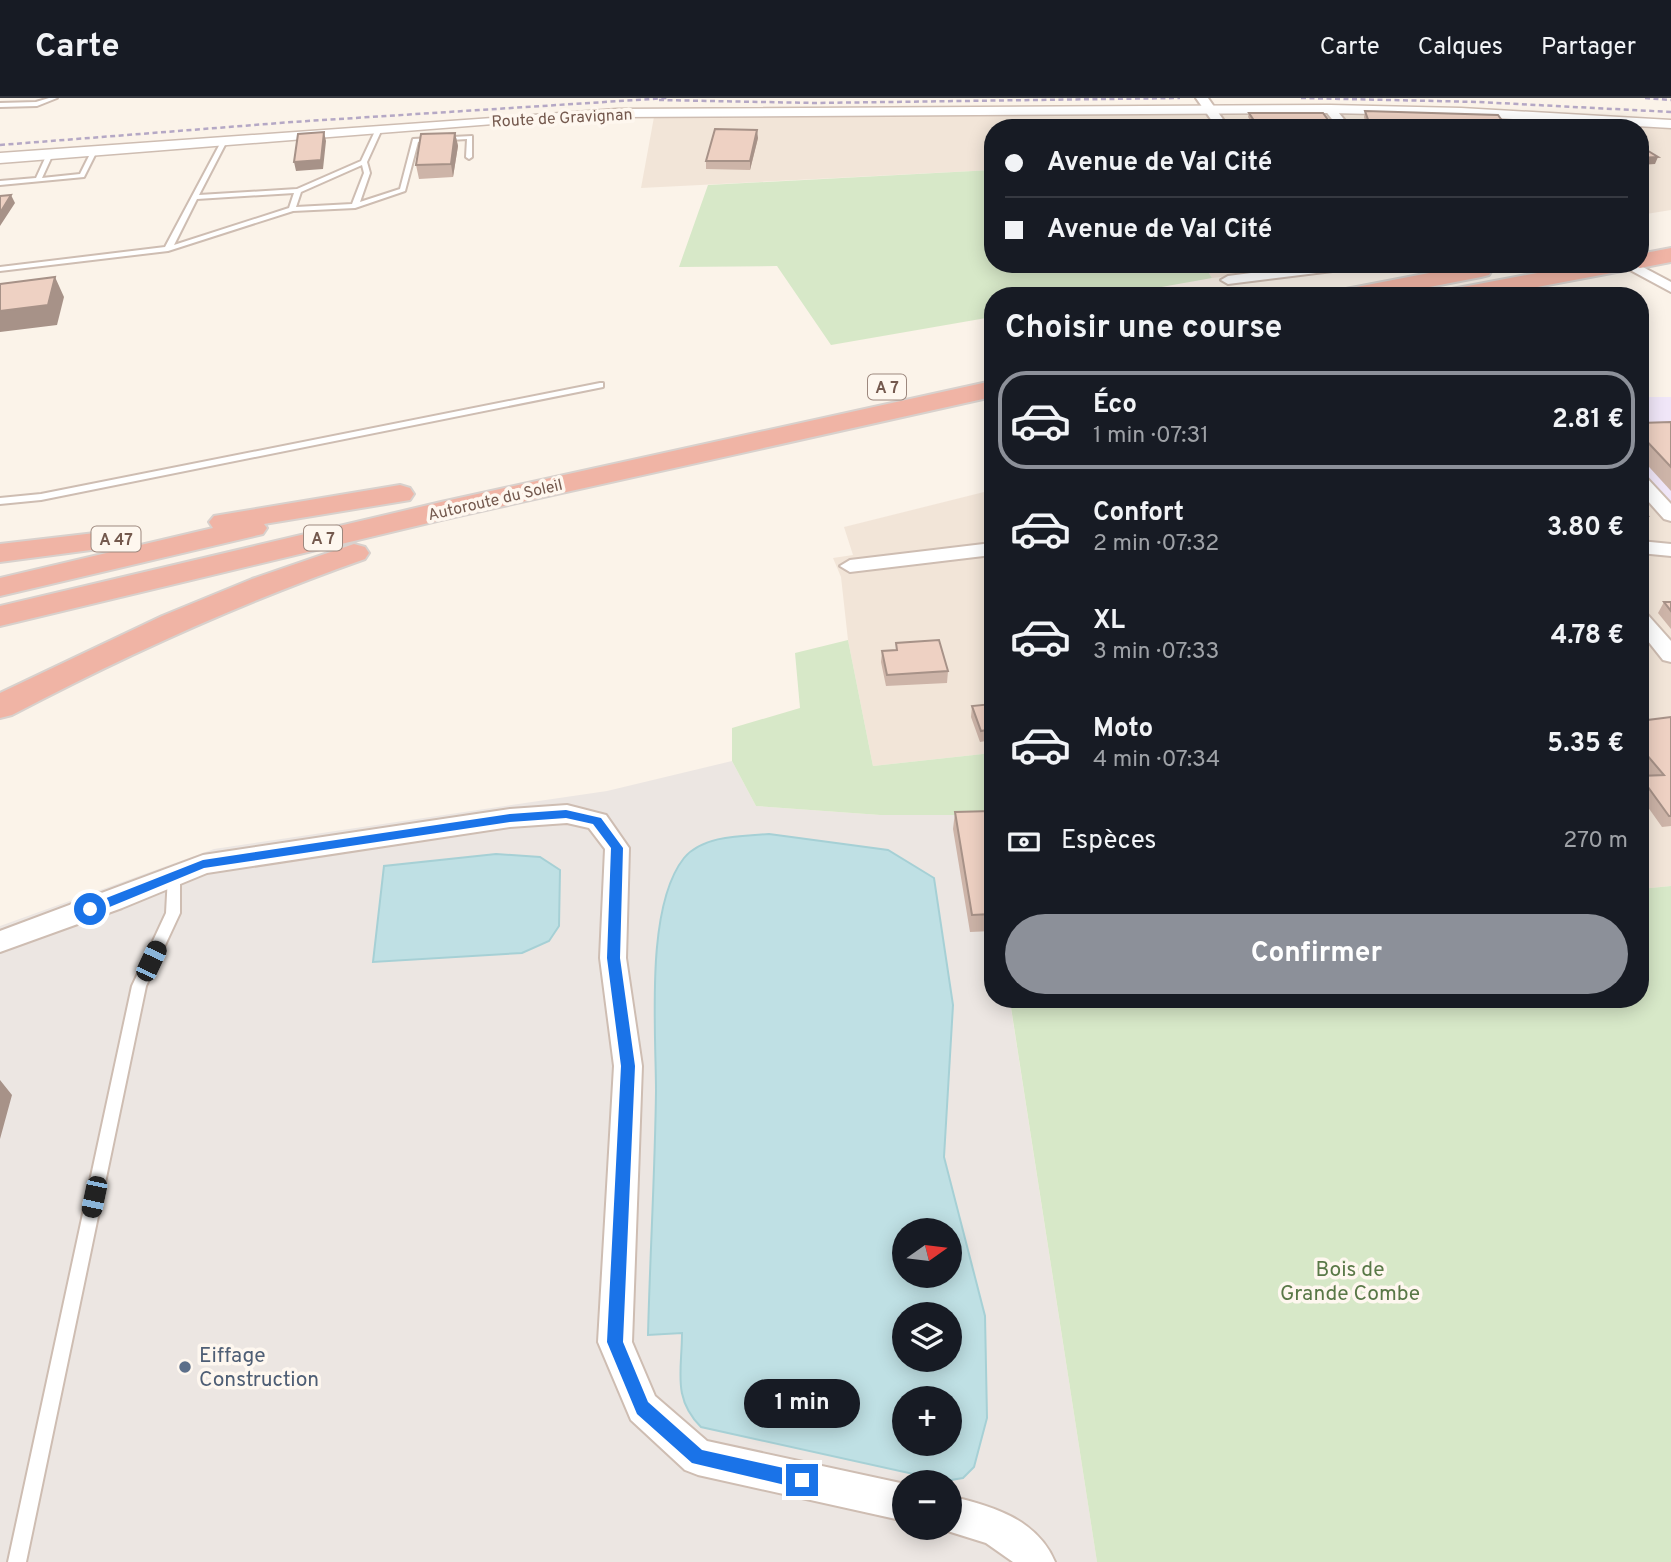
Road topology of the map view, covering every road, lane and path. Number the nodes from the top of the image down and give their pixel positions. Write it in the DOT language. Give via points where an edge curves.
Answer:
graph roads {
  1 [pos="54,98"];
  2 [pos="1205,103"];
  3 [pos="0,105"];
  4 [pos="1331,109"];
  5 [pos="1217,119"];
  6 [pos="1338,119"];
  7 [pos="1584,119"];
  8 [pos="1649,123"];
  9 [pos="1671,124"];
  10 [pos="379,129"];
  11 [pos="445,131"];
  12 [pos="224,141"];
  13 [pos="94,151"];
  14 [pos="50,154"];
  15 [pos="469,157"];
  16 [pos="0,158"];
  17 [pos="364,162"];
  18 [pos="38,180"];
  19 [pos="0,183"];
  20 [pos="298,191"];
  21 [pos="195,197"];
  22 [pos="355,206"];
  23 [pos="292,209"];
  24 [pos="1671,237"];
  25 [pos="1649,241"];
  26 [pos="168,249"];
  27 [pos="1671,256"];
  28 [pos="1649,260"];
  29 [pos="0,270"];
  30 [pos="1284,273"];
  31 [pos="1467,273"];
  32 [pos="1576,273"];
  33 [pos="1642,273"];
  34 [pos="1228,280"];
  35 [pos="1666,285"];
  36 [pos="1393,287"];
  37 [pos="1500,287"];
  38 [pos="984,367"];
  39 [pos="600,385"];
  40 [pos="984,389"];
  41 [pos="877,390"];
  42 [pos="781,410"];
  43 [pos="649,451"];
  44 [pos="413,491"];
  45 [pos="1649,491"];
  46 [pos="0,501"];
  47 [pos="1671,515"];
  48 [pos="1649,548"];
  49 [pos="984,550"];
  50 [pos="1671,550"];
  51 [pos="0,553"];
  52 [pos="850,566"];
  53 [pos="0,587"];
  54 [pos="0,616"];
  55 [pos="1649,629"];
  56 [pos="1671,655"];
  57 [pos="0,707"];
  58 [pos="174,876"];
  59 [pos="0,942"];
  60 [pos="892,1500"];
  61 [pos="962,1516"];
  62 [pos="17,1562"];
  63 [pos="1036,1562"];
  1 -- 3 [label="lane" via="37,104"];
  2 -- 4 [label="street, Route de Gravignan"];
  2 -- 5 [label="street"];
  2 -- 11 [label="street, Route de Gravignan" via="617,113"];
  4 -- 6 [label="street"];
  4 -- 7 [label="street, Route de Gravignan"];
  8 -- 9 [label="street, Route de Gravignan"];
  10 -- 11 [label="street, Route de Gravignan"];
  10 -- 12 [label="street, Route de Gravignan"];
  10 -- 17 [label="lane"];
  11 -- 15 [label="lane" via="470,136"];
  11 -- 22 [label="lane" via="415,139 403,190"];
  12 -- 13 [label="street, Route de Gravignan"];
  12 -- 21 [label="lane"];
  13 -- 14 [label="street, Route de Gravignan"];
  13 -- 18 [label="lane" via="82,176"];
  14 -- 16 [label="street, Route de Gravignan"];
  14 -- 18 [label="lane"];
  17 -- 20 [label="lane"];
  17 -- 22 [label="lane" via="367,173"];
  18 -- 19 [label="lane"];
  20 -- 21 [label="lane"];
  20 -- 23 [label="lane"];
  21 -- 26 [label="lane"];
  22 -- 23 [label="lane"];
  23 -- 26 [label="lane"];
  24 -- 25 [label="highway"];
  26 -- 29 [label="lane"];
  27 -- 28 [label="highway"];
  30 -- 34 [label="street"];
  31 -- 36 [label="highway"];
  32 -- 37 [label="highway"];
  33 -- 35 [label="street"];
  38 -- 41 [label="highway, A 7"];
  39 -- 46 [label="lane" via="55,494"];
  40 -- 43 [label="highway, Autoroute du Soleil / A 7"];
  42 -- 43 [label="highway, Autoroute du Soleil / A 7"];
  43 -- 54 [label="highway, Autoroute du Soleil / A 7"];
  43 -- 57 [label="highway" via="331,560 158,631"];
  44 -- 51 [label="highway, A 47"];
  44 -- 53 [label="highway, A 7"];
  45 -- 47 [label="street"];
  48 -- 50 [label="street"];
  49 -- 52 [label="street"];
  55 -- 56 [label="street"];
  58 -- 59 [label="street"];
  58 -- 60 [label="street" via="203,864 510,818 566,814 597,821 617,848 613,958 628,1066 615,1342 643,1408 698,1457"];
  58 -- 62 [label="lane" via="173,913 139,986"];
  61 -- 63 [label="street" via="981,1520 1031,1549"];
}
